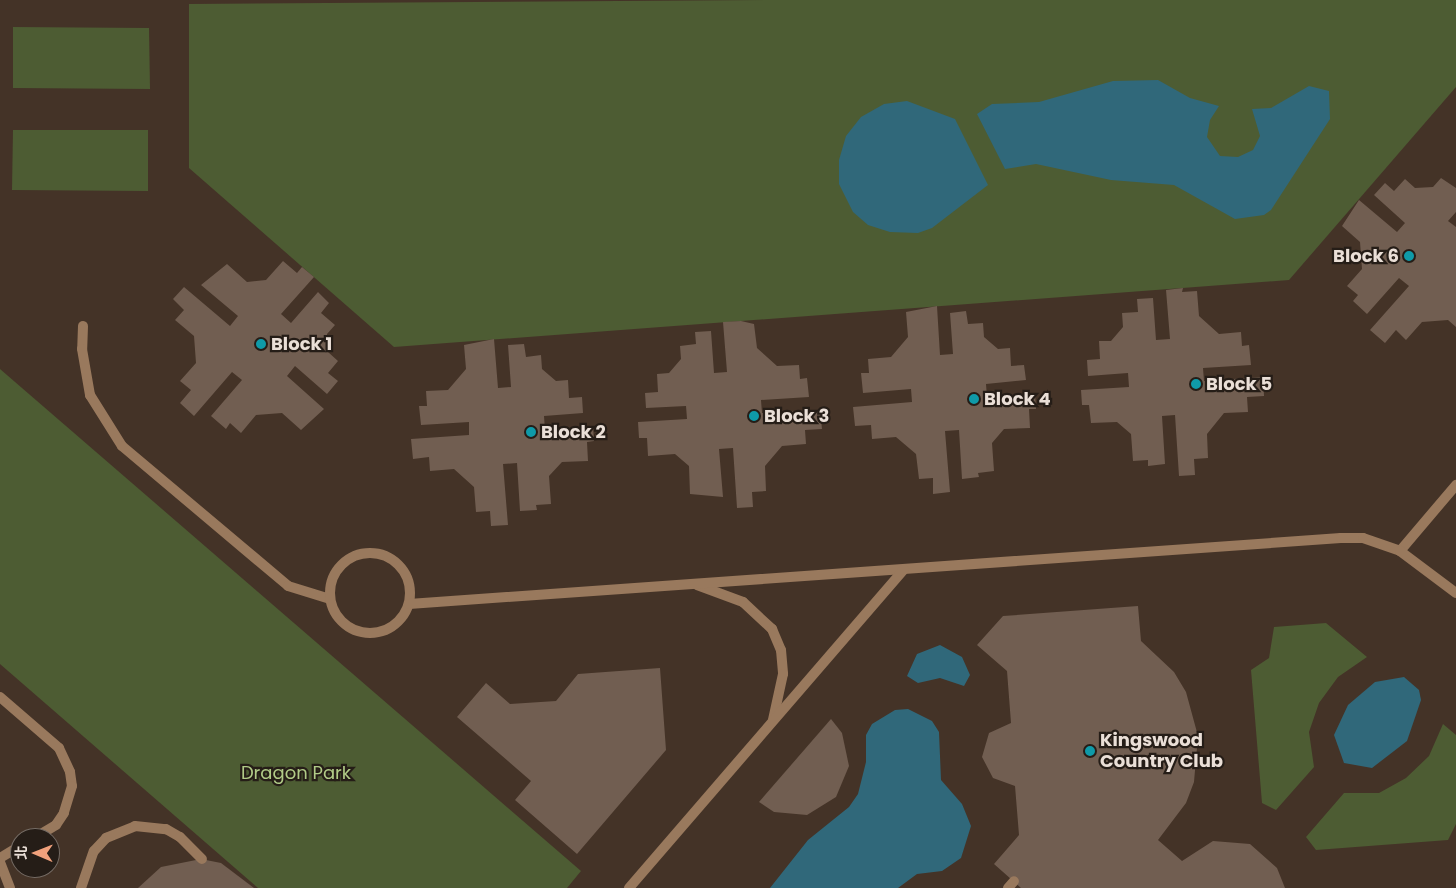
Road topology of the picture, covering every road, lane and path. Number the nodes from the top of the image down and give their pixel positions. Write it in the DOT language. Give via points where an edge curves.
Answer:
graph roads {
  1 [pos="83,326"];
  2 [pos="1456,484"];
  3 [pos="1400,551"];
  4 [pos="904,569"];
  5 [pos="693,584"];
  6 [pos="1456,593"];
  7 [pos="330,599"];
  8 [pos="409,604"];
  9 [pos="0,697"];
  10 [pos="773,721"];
  11 [pos="51,828"];
  12 [pos="202,859"];
  13 [pos="0,862"];
  14 [pos="10,888"];
  15 [pos="81,888"];
  16 [pos="629,888"];
  1 -- 7 [label="lane" via="82,348 90,395 122,446 288,586"];
  2 -- 3 [label="lane"];
  3 -- 4 [label="lane" via="1363,538 1340,538"];
  3 -- 6 [label="lane"];
  4 -- 5 [label="lane"];
  4 -- 10 [label="lane"];
  5 -- 8 [label="lane"];
  5 -- 10 [label="lane" via="743,602 772,629 781,650 783,674"];
  7 -- 8 [label="lane" via="343,622 367,634 393,626"];
  7 -- 8 [label="lane" via="330,585 342,563 373,552 401,567 408,578"];
  9 -- 11 [label="lane" via="59,748 70,772 72,786 64,813"];
  10 -- 16 [label="lane"];
  12 -- 15 [label="lane" via="180,837 166,829 135,826 106,838 94,851"];
  13 -- 14 [label="lane"];
}
